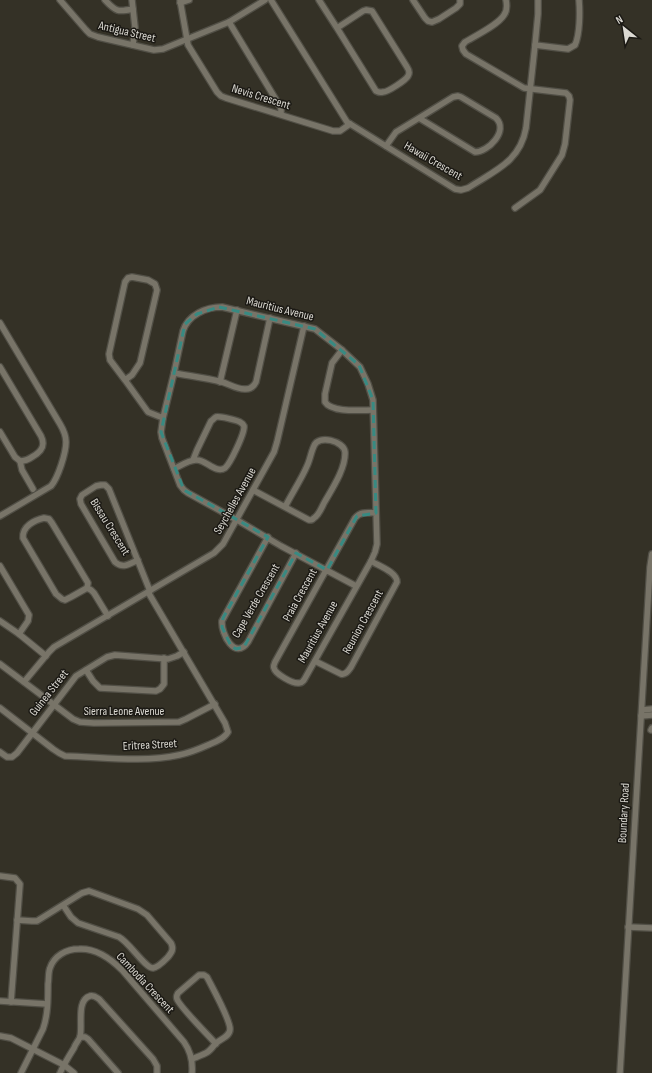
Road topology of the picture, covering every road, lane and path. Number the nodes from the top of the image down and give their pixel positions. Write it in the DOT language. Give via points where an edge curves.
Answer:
graph roads {
  1 [pos="60,0"];
  2 [pos="106,0"];
  3 [pos="132,0"];
  4 [pos="189,0"];
  5 [pos="265,0"];
  6 [pos="271,0"];
  7 [pos="319,0"];
  8 [pos="413,0"];
  9 [pos="460,0"];
  10 [pos="506,0"];
  11 [pos="538,0"];
  12 [pos="579,0"];
  13 [pos="180,2"];
  14 [pos="133,9"];
  15 [pos="229,22"];
  16 [pos="337,28"];
  17 [pos="187,39"];
  18 [pos="133,45"];
  19 [pos="536,45"];
  20 [pos="530,88"];
  21 [pos="280,114"];
  22 [pos="419,118"];
  23 [pos="350,124"];
  24 [pos="386,146"];
  25 [pos="515,208"];
  26 [pos="237,310"];
  27 [pos="270,318"];
  28 [pos="0,323"];
  29 [pos="304,326"];
  30 [pos="342,350"];
  31 [pos="0,367"];
  32 [pos="174,373"];
  33 [pos="125,380"];
  34 [pos="220,382"];
  35 [pos="374,410"];
  36 [pos="163,418"];
  37 [pos="0,432"];
  38 [pos="193,460"];
  39 [pos="20,461"];
  40 [pos="174,469"];
  41 [pos="33,489"];
  42 [pos="253,490"];
  43 [pos="285,507"];
  44 [pos="376,513"];
  45 [pos="0,516"];
  46 [pos="237,520"];
  47 [pos="268,537"];
  48 [pos="296,553"];
  49 [pos="652,554"];
  50 [pos="138,560"];
  51 [pos="371,561"];
  52 [pos="0,566"];
  53 [pos="327,570"];
  54 [pos="356,586"];
  55 [pos="87,588"];
  56 [pos="149,591"];
  57 [pos="108,616"];
  58 [pos="0,621"];
  59 [pos="649,628"];
  60 [pos="19,634"];
  61 [pos="184,652"];
  62 [pos="46,656"];
  63 [pos="164,658"];
  64 [pos="315,661"];
  65 [pos="0,664"];
  66 [pos="86,670"];
  67 [pos="306,677"];
  68 [pos="24,682"];
  69 [pos="214,704"];
  70 [pos="54,705"];
  71 [pos="0,708"];
  72 [pos="652,709"];
  73 [pos="642,710"];
  74 [pos="652,715"];
  75 [pos="641,716"];
  76 [pos="33,733"];
  77 [pos="0,752"];
  78 [pos="0,876"];
  79 [pos="63,905"];
  80 [pos="17,920"];
  81 [pos="628,928"];
  82 [pos="652,928"];
  83 [pos="0,1001"];
  84 [pos="11,1002"];
  85 [pos="47,1004"];
  86 [pos="0,1036"];
  87 [pos="80,1037"];
  88 [pos="216,1044"];
  89 [pos="33,1050"];
  90 [pos="192,1059"];
  91 [pos="64,1065"];
  92 [pos="21,1073"];
  93 [pos="60,1073"];
  94 [pos="74,1073"];
  95 [pos="118,1073"];
  96 [pos="158,1073"];
  97 [pos="192,1073"];
  98 [pos="620,1073"];
  1 -- 18 [label="street, Antigua Street" via="90,34"];
  2 -- 14 [label="street" via="117,11"];
  3 -- 14 [label="street"];
  4 -- 13 [label="street"];
  5 -- 15 [label="street, Antigua Street"];
  6 -- 23 [label="street, Hawaii Crescent" via="344,119"];
  7 -- 16 [label="street"];
  8 -- 9 [label="street" via="428,22 439,19 456,8"];
  10 -- 20 [label="street" via="506,10 501,20 465,42 462,49 466,54 520,86"];
  11 -- 19 [label="street, Hawaii Crescent"];
  12 -- 19 [label="street" via="580,19 575,46 568,49"];
  13 -- 17 [label="street, Nevis Crescent"];
  14 -- 18 [label="street"];
  15 -- 17 [label="street, Antigua Street"];
  15 -- 21 [label="street" via="281,107"];
  16 -- 16 [label="street" via="366,10 372,11 407,67 407,78 386,91 376,91"];
  17 -- 18 [label="street, Antigua Street" via="157,50"];
  17 -- 21 [label="street, Nevis Crescent" via="198,62 221,96"];
  19 -- 20 [label="street, Hawaii Crescent"];
  20 -- 24 [label="street, Hawaii Crescent" via="524,139 510,160 465,189 455,189"];
  20 -- 25 [label="street" via="563,92 569,96 565,144 562,155 541,188"];
  21 -- 23 [label="street, Nevis Crescent" via="336,131"];
  22 -- 22 [label="street" via="475,152 492,143 501,128 500,122 494,117 458,96"];
  22 -- 24 [label="street" via="396,132"];
  23 -- 24 [label="street, Hawaii Crescent"];
  26 -- 27 [label="street, Mauritius Avenue"];
  26 -- 32 [label="street, Mauritius Avenue" via="215,308 189,319 184,328"];
  26 -- 34 [label="street"];
  27 -- 29 [label="street, Mauritius Avenue"];
  27 -- 34 [label="street" via="254,386 243,389"];
  28 -- 45 [label="street" via="60,424 66,441 58,474 51,486"];
  29 -- 30 [label="street, Mauritius Avenue" via="317,330"];
  29 -- 42 [label="street, Seychelles Avenue" via="276,447"];
  30 -- 35 [label="street, Mauritius Avenue" via="361,369 373,397"];
  30 -- 35 [label="street" via="332,363 324,394 325,402 329,407 338,409"];
  31 -- 39 [label="street" via="43,442 40,452"];
  32 -- 34 [label="street"];
  32 -- 36 [label="street, Mauritius Avenue"];
  33 -- 33 [label="street" via="140,363 157,290 153,281 136,277 130,277 125,282 109,354 109,358"];
  33 -- 36 [label="street" via="148,412"];
  35 -- 44 [label="street, Mauritius Avenue"];
  36 -- 40 [label="street, Mauritius Avenue" via="161,434"];
  37 -- 39 [label="street"];
  38 -- 38 [label="street" via="200,460 216,469 225,468 242,438 242,423 221,417 211,421"];
  38 -- 40 [label="street"];
  39 -- 41 [label="street"];
  40 -- 46 [label="street, Mauritius Avenue" via="185,492"];
  42 -- 43 [label="street"];
  42 -- 46 [label="street, Seychelles Avenue"];
  43 -- 43 [label="street" via="307,468 316,442 323,439 342,445 345,453 341,472 316,516 309,520"];
  44 -- 51 [label="street, Mauritius Avenue" via="376,547"];
  44 -- 53 [label="street, Praia Crescent" via="356,516"];
  46 -- 47 [label="street, Mauritius Avenue"];
  46 -- 56 [label="street, Seychelles Avenue" via="217,551"];
  47 -- 48 [label="street, Mauritius Avenue"];
  47 -- 48 [label="street, Cape Verde Crescent" via="222,621 225,634 234,648 244,647 248,642"];
  48 -- 53 [label="street, Mauritius Avenue"];
  49 -- 59 [label="street, Boundary Road"];
  50 -- 50 [label="street, Bissau Crescent" via="124,566 115,562 81,504 84,493 99,485 107,487"];
  50 -- 56 [label="street, Bissau Crescent"];
  51 -- 54 [label="street, Mauritius Avenue"];
  51 -- 64 [label="street, Reunion Crescent" via="394,574 397,582 351,668 345,674 341,674"];
  52 -- 60 [label="street" via="29,615"];
  53 -- 54 [label="street, Mauritius Avenue"];
  53 -- 67 [label="street, Praia Crescent" via="274,664 276,672 293,682 301,682"];
  54 -- 64 [label="street, Mauritius Avenue"];
  55 -- 55 [label="street" via="68,599 58,596 23,538 27,527 41,518 51,521 86,578"];
  55 -- 57 [label="street" via="92,590"];
  56 -- 57 [label="street, Seychelles Avenue"];
  56 -- 61 [label="street, Eritrea Street"];
  57 -- 62 [label="street, Seychelles Avenue" via="54,647"];
  58 -- 60 [label="street"];
  59 -- 73 [label="street, Boundary Road"];
  60 -- 62 [label="street"];
  61 -- 63 [label="street, Guinea Street" via="175,657"];
  61 -- 69 [label="street, Eritrea Street"];
  62 -- 68 [label="street, Seychelles Avenue"];
  63 -- 66 [label="street, Guinea Street" via="112,656"];
  63 -- 66 [label="street" via="164,684 156,691 100,688"];
  64 -- 67 [label="street, Mauritius Avenue"];
  65 -- 68 [label="street, Sierra Leone Avenue"];
  66 -- 70 [label="street, Guinea Street" via="76,676"];
  68 -- 70 [label="street, Sierra Leone Avenue"];
  69 -- 70 [label="street, Sierra Leone Avenue" via="183,720 146,723 80,722"];
  69 -- 76 [label="street, Eritrea Street" via="227,727 225,737 177,756 143,759 65,756"];
  70 -- 76 [label="street, Guinea Street"];
  71 -- 76 [label="street"];
  72 -- 73 [label="street"];
  73 -- 75 [label="street, Boundary Road"];
  74 -- 75 [label="street"];
  75 -- 81 [label="street, Boundary Road"];
  76 -- 77 [label="street, Guinea Street" via="12,757"];
  78 -- 80 [label="street" via="16,878 20,884"];
  79 -- 79 [label="street" via="87,891 138,909 171,943 172,951 158,966 150,967 124,940 78,923"];
  79 -- 80 [label="street" via="36,921"];
  80 -- 84 [label="street"];
  81 -- 82 [label="street"];
  81 -- 98 [label="street, Boundary Road"];
  83 -- 84 [label="street"];
  84 -- 85 [label="street"];
  85 -- 89 [label="street, Cambodia Crescent" via="44,1026"];
  85 -- 90 [label="street, Cambodia Crescent" via="49,970 54,961 62,953 70,950 80,948 91,951 110,959 122,970 182,1039"];
  86 -- 89 [label="street" via="11,1038"];
  87 -- 91 [label="street"];
  87 -- 95 [label="street" via="88,1039"];
  87 -- 96 [label="street" via="83,1003 89,996 96,996 153,1059"];
  88 -- 88 [label="street" via="227,1036 230,1028 207,977 199,975 176,996"];
  88 -- 90 [label="street" via="205,1054"];
  89 -- 91 [label="street"];
  89 -- 92 [label="street, Cambodia Crescent"];
  90 -- 97 [label="street, Cambodia Crescent"];
  91 -- 93 [label="street"];
  91 -- 94 [label="street"];
}
